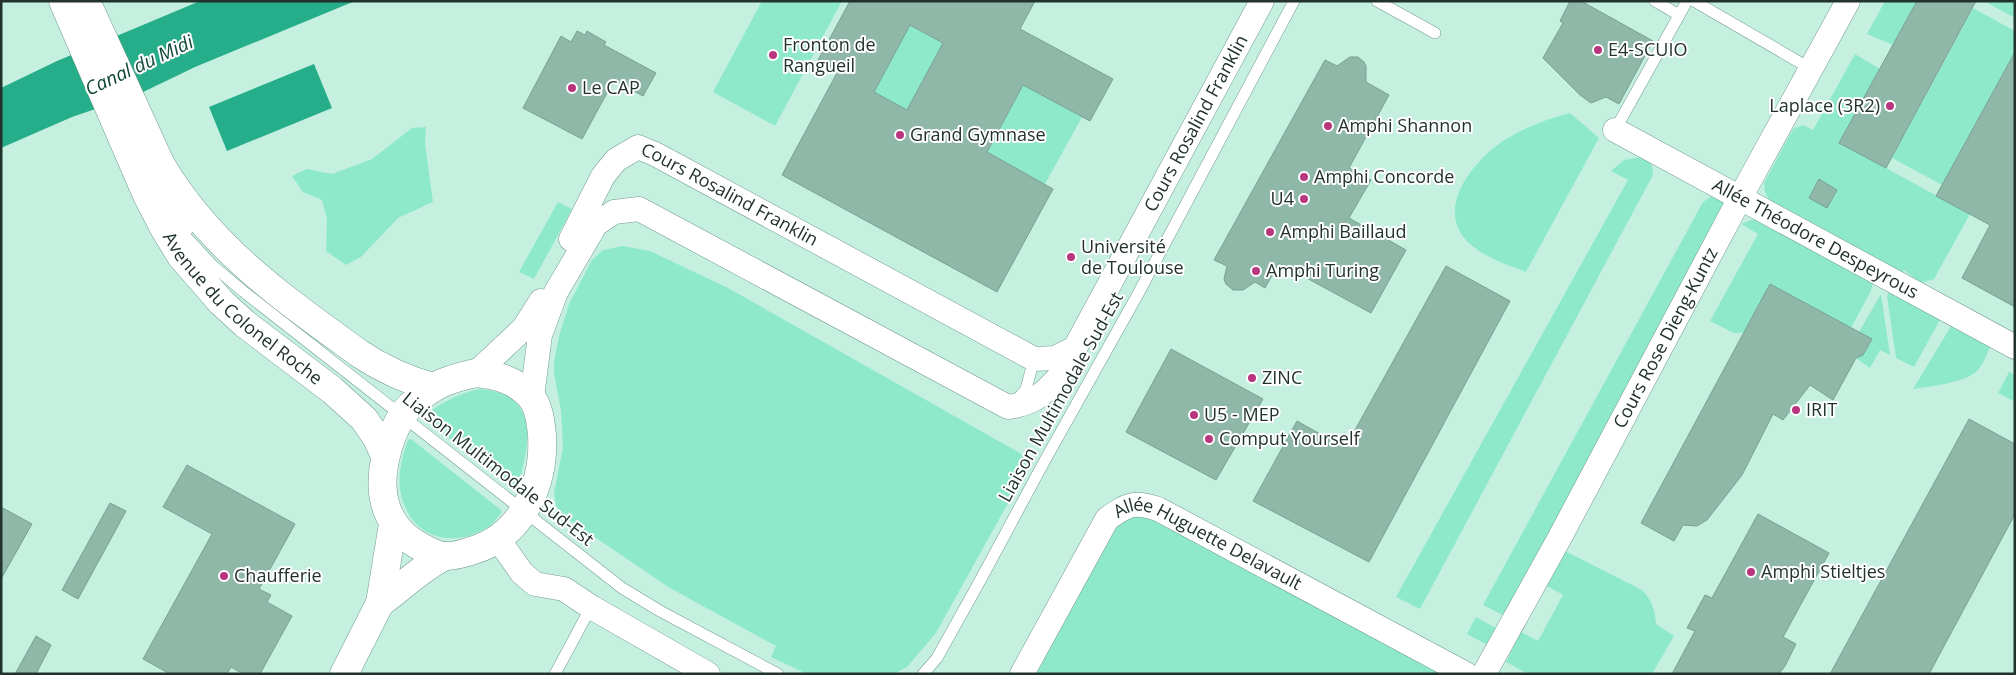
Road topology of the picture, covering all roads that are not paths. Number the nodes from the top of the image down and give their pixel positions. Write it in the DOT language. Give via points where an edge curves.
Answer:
graph roads {
  1 [pos="1262,1"];
  2 [pos="1294,1"];
  3 [pos="1377,1"];
  4 [pos="1655,1"];
  5 [pos="1686,1"];
  6 [pos="1694,1"];
  7 [pos="1848,1"];
  8 [pos="78,7"];
  9 [pos="1679,15"];
  10 [pos="1435,33"];
  11 [pos="1811,68"];
  12 [pos="120,103"];
  13 [pos="1615,130"];
  14 [pos="135,140"];
  15 [pos="150,187"];
  16 [pos="1740,198"];
  17 [pos="2015,347"];
  18 [pos="1073,349"];
  19 [pos="1034,359"];
  20 [pos="476,373"];
  21 [pos="433,387"];
  22 [pos="532,397"];
  23 [pos="1008,407"];
  24 [pos="402,416"];
  25 [pos="385,456"];
  26 [pos="524,512"];
  27 [pos="394,524"];
  28 [pos="498,539"];
  29 [pos="445,556"];
  30 [pos="380,603"];
  31 [pos="592,607"];
  32 [pos="344,674"];
  33 [pos="555,674"];
  34 [pos="708,674"];
  35 [pos="778,674"];
  36 [pos="923,674"];
  37 [pos="1022,674"];
  38 [pos="1466,674"];
  39 [pos="1484,674"];
  1 -- 18 [label="street, Cours Rosalind Franklin"];
  2 -- 36 [label="lane, Liaison Multimodale Sud-Est" via="981,579 937,658"];
  3 -- 10 [label="lane"];
  4 -- 9 [label="lane"];
  5 -- 9 [label="lane"];
  6 -- 11 [label="lane"];
  7 -- 11 [label="street, Cours Rose Dieng-Kuntz"];
  8 -- 12 [label="lane"];
  8 -- 14 [label="street"];
  9 -- 13 [label="lane"];
  11 -- 16 [label="street, Cours Rose Dieng-Kuntz"];
  13 -- 16 [label="street, Allée Théodore Despeyrous"];
  14 -- 15 [label="street, Avenue du Colonel Roche"];
  14 -- 21 [label="street, Avenue du Colonel Roche" via="193,212 248,270 374,364 408,380"];
  15 -- 24 [label="lane, Liaison Multimodale Sud-Est" via="213,266"];
  15 -- 25 [label="street, Avenue du Colonel Roche" via="173,244 215,296 245,324 364,418"];
  16 -- 17 [label="street, Allée Théodore Despeyrous"];
  16 -- 39 [label="street, Cours Rose Dieng-Kuntz"];
  18 -- 19 [label="street" via="1055,358"];
  18 -- 23 [label="street, Cours Rosalind Franklin" via="1060,376 1046,392 1024,405"];
  19 -- 20 [label="street, Cours Rosalind Franklin" via="638,147 616,160 603,176 542,299 524,328"];
  19 -- 23 [label="lane" via="1026,389"];
  20 -- 21 [label="street"];
  20 -- 22 [label="street" via="495,375 515,383"];
  21 -- 24 [label="street"];
  22 -- 23 [label="street" via="540,334 556,292 596,224 614,212 639,208"];
  22 -- 26 [label="street" via="541,423 543,449 538,481"];
  24 -- 25 [label="street"];
  24 -- 26 [label="lane, Liaison Multimodale Sud-Est"];
  25 -- 27 [label="street" via="384,502"];
  26 -- 28 [label="street"];
  26 -- 35 [label="lane, Liaison Multimodale Sud-Est" via="622,588"];
  27 -- 29 [label="street" via="408,539"];
  27 -- 30 [label="street"];
  28 -- 29 [label="street" via="480,548"];
  28 -- 31 [label="street" via="522,573 535,584 564,590"];
  29 -- 30 [label="street" via="426,566"];
  30 -- 32 [label="street"];
  31 -- 33 [label="lane"];
  31 -- 34 [label="street"];
  37 -- 38 [label="street, Allée Huguette Delavault" via="1107,519 1121,509 1140,503 1158,509"];
}
